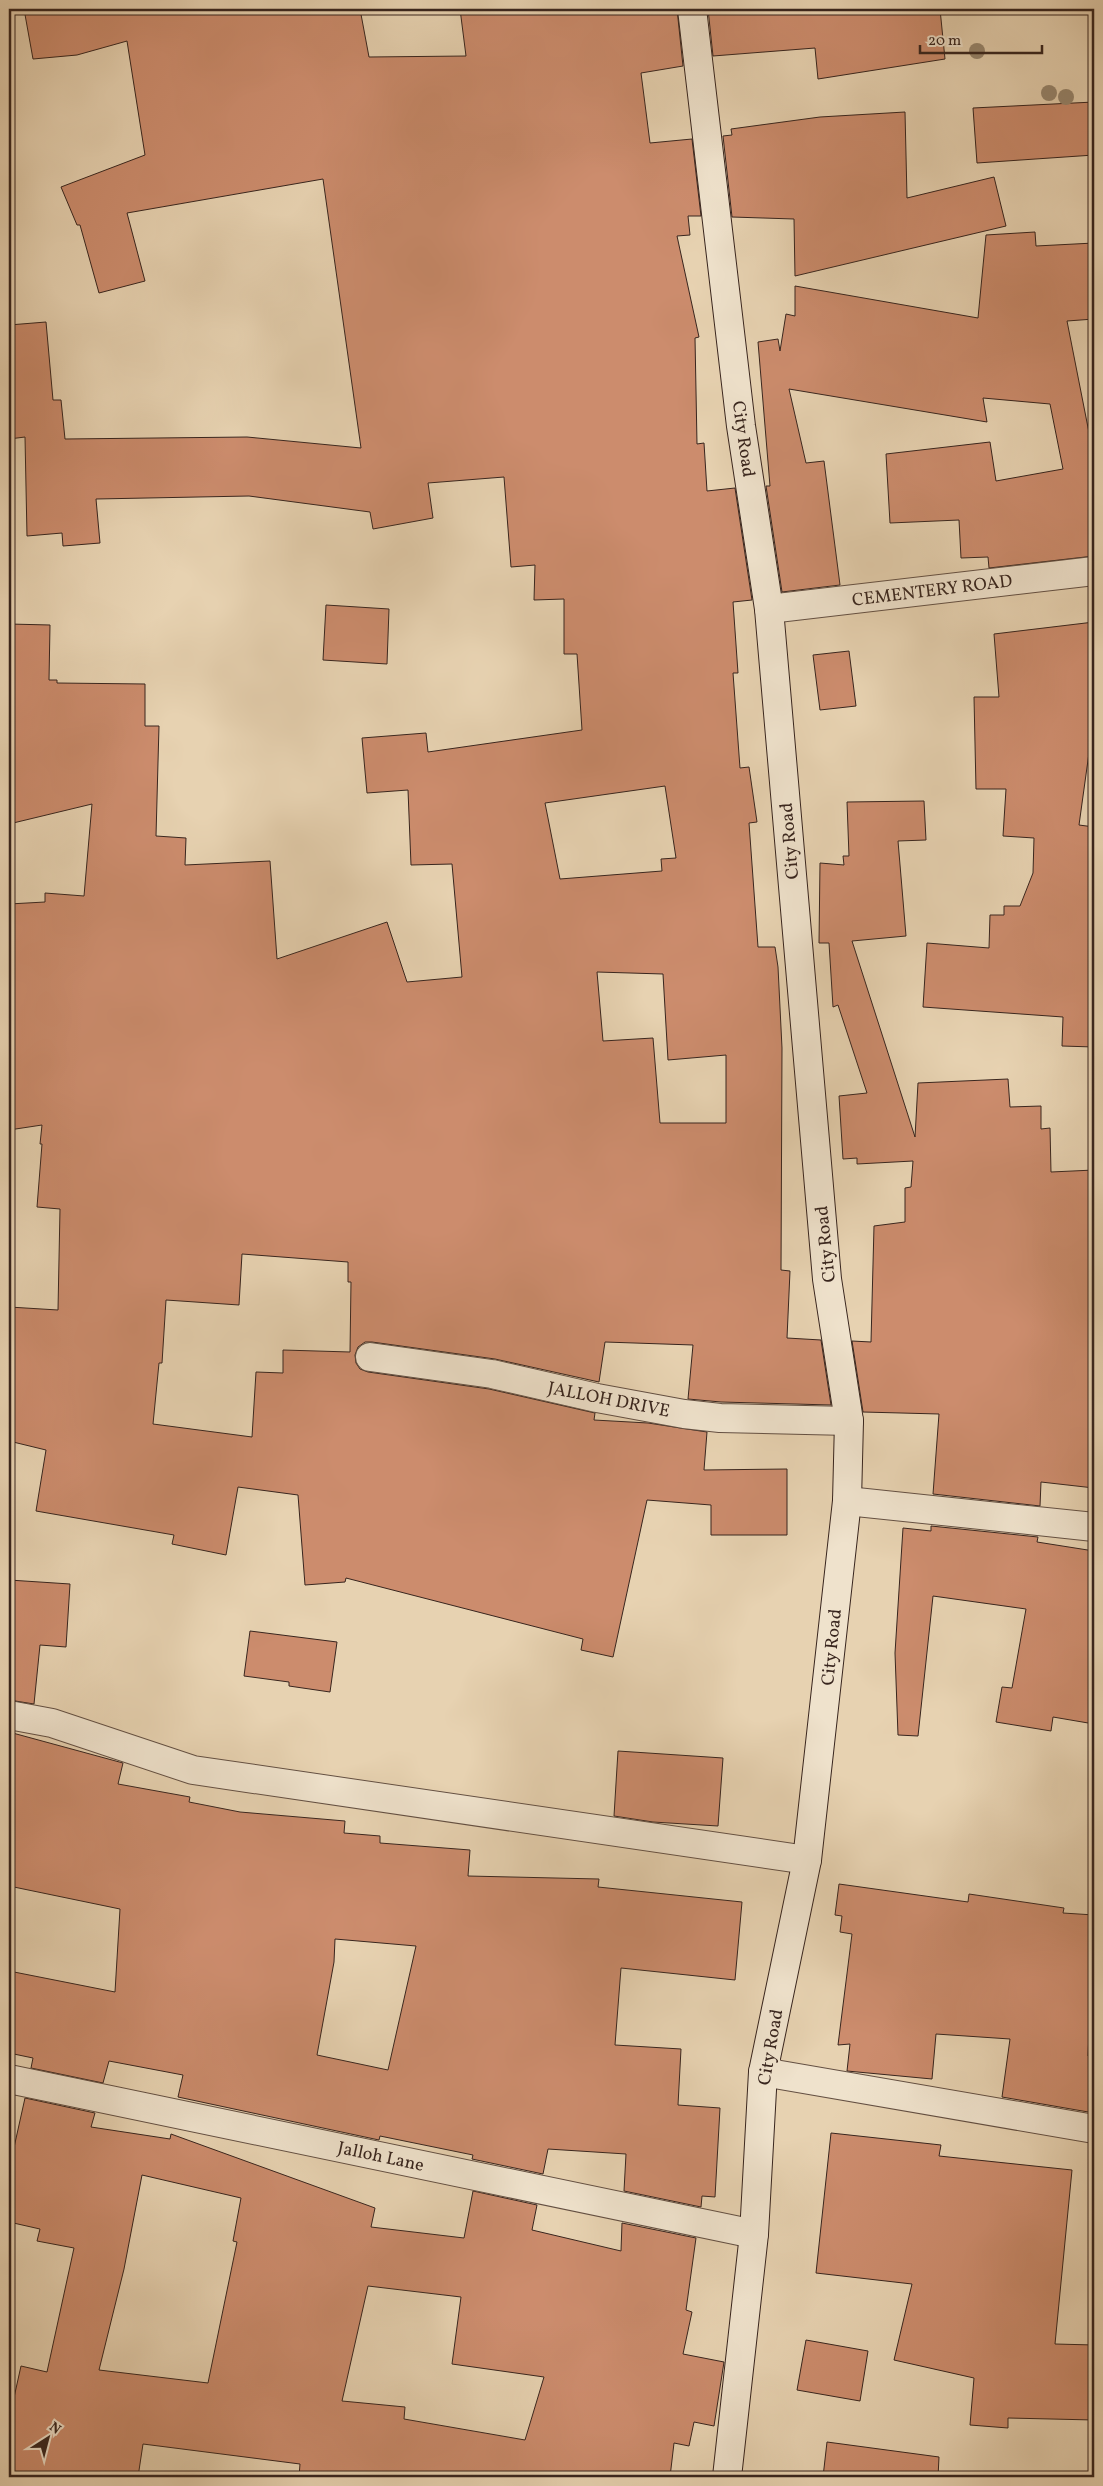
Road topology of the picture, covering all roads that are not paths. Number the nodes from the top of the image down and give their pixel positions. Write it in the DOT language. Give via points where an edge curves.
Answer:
graph roads {
  1 [pos="692,9"];
  2 [pos="1094,572"];
  3 [pos="769,609"];
  4 [pos="370,1356"];
  5 [pos="849,1420"];
  6 [pos="848,1501"];
  7 [pos="1094,1528"];
  8 [pos="9,1715"];
  9 [pos="807,1860"];
  10 [pos="763,2072"];
  11 [pos="9,2079"];
  12 [pos="1094,2129"];
  13 [pos="754,2234"];
  14 [pos="727,2477"];
  1 -- 3 [label="street, City Road" via="741,426"];
  2 -- 3 [label="street, CEMENTERY ROAD"];
  3 -- 5 [label="street, City Road" via="827,1279"];
  4 -- 5 [label="street, JALLOH DRIVE" via="492,1374 684,1414 720,1418"];
  5 -- 6 [label="street, City Road"];
  6 -- 7 [label="street"];
  6 -- 9 [label="street, City Road"];
  8 -- 9 [label="street" via="52,1722 193,1770"];
  9 -- 10 [label="street, City Road"];
  10 -- 12 [label="street"];
  10 -- 13 [label="street, City Road"];
  11 -- 13 [label="street, Jalloh Lane"];
  13 -- 14 [label="street, City Road"];
}
